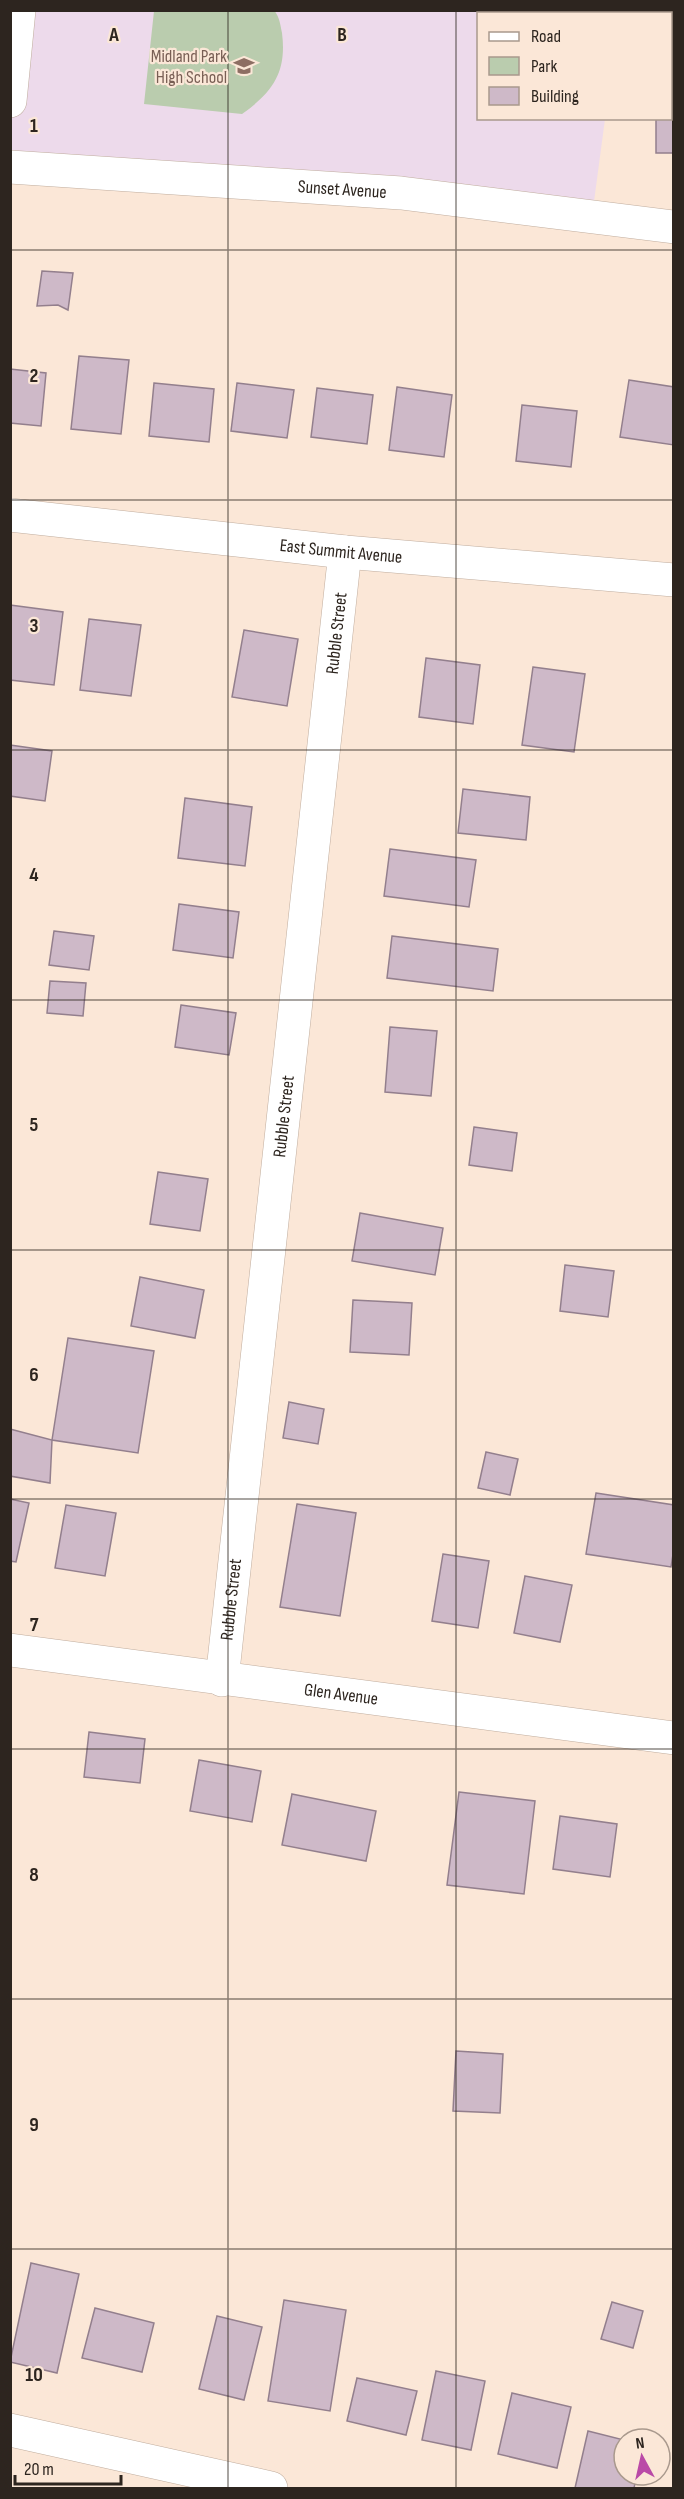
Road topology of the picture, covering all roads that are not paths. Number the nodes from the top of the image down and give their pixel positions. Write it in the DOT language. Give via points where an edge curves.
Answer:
graph roads {
  1 [pos="19,10"];
  2 [pos="10,101"];
  3 [pos="10,167"];
  4 [pos="674,227"];
  5 [pos="10,514"];
  6 [pos="345,552"];
  7 [pos="674,580"];
  8 [pos="10,1650"];
  9 [pos="222,1680"];
  10 [pos="674,1738"];
  11 [pos="10,2430"];
  12 [pos="271,2488"];
  1 -- 2 [label="street"];
  3 -- 4 [label="street, Sunset Avenue" via="402,193"];
  5 -- 6 [label="street, East Summit Avenue"];
  6 -- 7 [label="street, East Summit Avenue"];
  6 -- 9 [label="street, Rubble Street"];
  8 -- 9 [label="street, Glen Avenue"];
  9 -- 10 [label="street, Glen Avenue"];
  11 -- 12 [label="street"];
}
